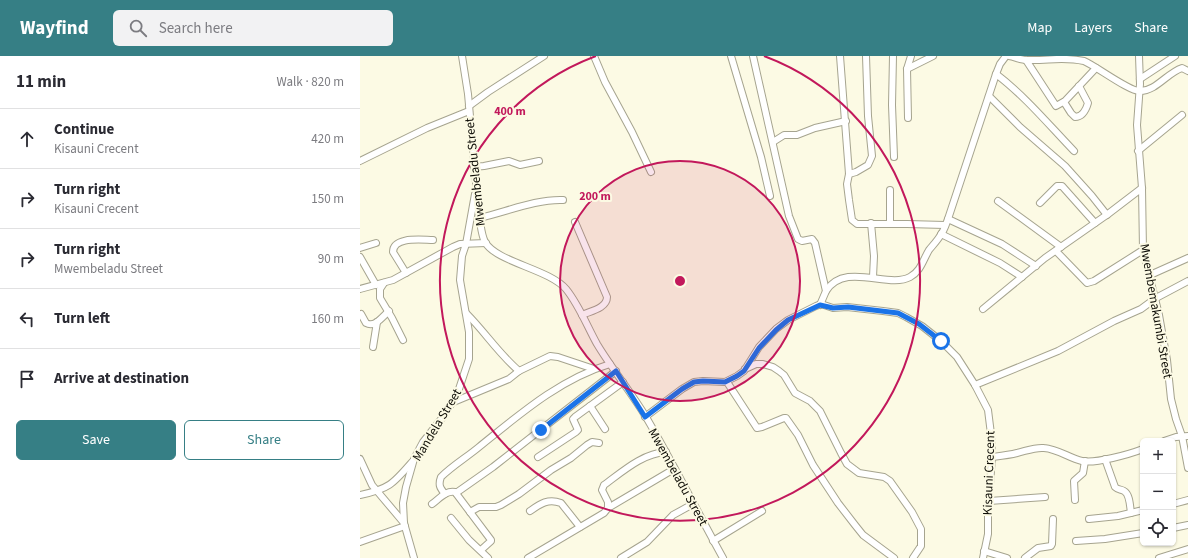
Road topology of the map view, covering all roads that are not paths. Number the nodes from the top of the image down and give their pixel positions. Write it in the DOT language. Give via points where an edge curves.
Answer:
graph roads {
  1 [pos="462,56"];
  2 [pos="544,56"];
  3 [pos="594,56"];
  4 [pos="731,56"];
  5 [pos="753,56"];
  6 [pos="840,56"];
  7 [pos="866,56"];
  8 [pos="893,56"];
  9 [pos="911,56"];
  10 [pos="933,56"];
  11 [pos="1008,56"];
  12 [pos="1139,56"];
  13 [pos="1175,56"];
  14 [pos="1077,57"];
  15 [pos="1026,60"];
  16 [pos="1096,68"];
  17 [pos="907,69"];
  18 [pos="1188,71"];
  19 [pos="996,74"];
  20 [pos="1140,79"];
  21 [pos="1078,86"];
  22 [pos="1139,92"];
  23 [pos="989,96"];
  24 [pos="1064,102"];
  25 [pos="469,109"];
  26 [pos="1182,115"];
  27 [pos="908,118"];
  28 [pos="846,121"];
  29 [pos="773,142"];
  30 [pos="1074,151"];
  31 [pos="1138,151"];
  32 [pos="894,157"];
  33 [pos="360,161"];
  34 [pos="539,161"];
  35 [pos="474,167"];
  36 [pos="651,172"];
  37 [pos="849,174"];
  38 [pos="1142,188"];
  39 [pos="476,190"];
  40 [pos="890,190"];
  41 [pos="770,196"];
  42 [pos="563,200"];
  43 [pos="998,201"];
  44 [pos="1040,203"];
  45 [pos="1107,215"];
  46 [pos="479,218"];
  47 [pos="948,219"];
  48 [pos="575,222"];
  49 [pos="1095,223"];
  50 [pos="871,224"];
  51 [pos="890,224"];
  52 [pos="945,225"];
  53 [pos="942,234"];
  54 [pos="433,240"];
  55 [pos="376,243"];
  56 [pos="486,243"];
  57 [pos="466,244"];
  58 [pos="360,248"];
  59 [pos="1059,249"];
  60 [pos="1144,250"];
  61 [pos="360,257"];
  62 [pos="1188,258"];
  63 [pos="1036,266"];
  64 [pos="406,273"];
  65 [pos="1150,275"];
  66 [pos="1022,277"];
  67 [pos="874,278"];
  68 [pos="1188,281"];
  69 [pos="384,283"];
  70 [pos="376,285"];
  71 [pos="360,289"];
  72 [pos="826,291"];
  73 [pos="1156,298"];
  74 [pos="820,305"];
  75 [pos="983,309"];
  76 [pos="389,311"];
  77 [pos="361,314"];
  78 [pos="466,314"];
  79 [pos="582,315"];
  80 [pos="377,322"];
  81 [pos="403,340"];
  82 [pos="373,347"];
  83 [pos="610,364"];
  84 [pos="594,369"];
  85 [pos="745,369"];
  86 [pos="616,371"];
  87 [pos="519,372"];
  88 [pos="623,382"];
  89 [pos="727,382"];
  90 [pos="975,385"];
  91 [pos="451,404"];
  92 [pos="590,406"];
  93 [pos="645,417"];
  94 [pos="605,429"];
  95 [pos="1185,436"];
  96 [pos="1173,438"];
  97 [pos="599,443"];
  98 [pos="1140,450"];
  99 [pos="666,452"];
  100 [pos="538,457"];
  101 [pos="992,457"];
  102 [pos="360,459"];
  103 [pos="414,459"];
  104 [pos="1105,459"];
  105 [pos="1085,461"];
  106 [pos="1188,468"];
  107 [pos="674,469"];
  108 [pos="378,492"];
  109 [pos="456,493"];
  110 [pos="445,494"];
  111 [pos="360,495"];
  112 [pos="1045,497"];
  113 [pos="1075,500"];
  114 [pos="1188,500"];
  115 [pos="989,501"];
  116 [pos="1176,503"];
  117 [pos="432,504"];
  118 [pos="693,504"];
  119 [pos="608,508"];
  120 [pos="762,511"];
  121 [pos="1140,511"];
  122 [pos="470,512"];
  123 [pos="530,512"];
  124 [pos="1131,513"];
  125 [pos="451,518"];
  126 [pos="1052,519"];
  127 [pos="1089,519"];
  128 [pos="404,525"];
  129 [pos="1188,525"];
  130 [pos="580,527"];
  131 [pos="1176,527"];
  132 [pos="1140,533"];
  133 [pos="713,541"];
  134 [pos="1076,541"];
  135 [pos="360,542"];
  136 [pos="1188,549"];
  137 [pos="481,550"];
  138 [pos="984,551"];
  139 [pos="532,557"];
  140 [pos="414,558"];
  141 [pos="486,558"];
  142 [pos="621,558"];
  143 [pos="723,558"];
  144 [pos="894,558"];
  145 [pos="913,558"];
  146 [pos="983,558"];
  147 [pos="1007,558"];
  148 [pos="1026,558"];
  149 [pos="1159,558"];
  1 -- 25 [label="street, Mwembeladu Street"];
  2 -- 25 [label="street" via="488,92"];
  3 -- 36 [label="street"];
  4 -- 41 [label="street"];
  5 -- 29 [label="street"];
  6 -- 28 [label="street"];
  7 -- 37 [label="street" via="872,156 868,165"];
  8 -- 32 [label="street"];
  9 -- 17 [label="street"];
  10 -- 17 [label="street"];
  11 -- 15 [label="street"];
  11 -- 19 [label="street" via="1000,64"];
  12 -- 20 [label="street, Mwembemakumbi Street"];
  13 -- 20 [label="street"];
  14 -- 15 [label="street" via="1056,56"];
  14 -- 16 [label="street"];
  15 -- 24 [label="street" via="1055,105"];
  16 -- 21 [label="street"];
  16 -- 22 [label="street"];
  17 -- 27 [label="street"];
  18 -- 22 [label="street" via="1182,68 1177,70"];
  19 -- 23 [label="street"];
  19 -- 30 [label="street" via="1006,81"];
  20 -- 22 [label="street, Mwembemakumbi Street"];
  21 -- 24 [label="street"];
  21 -- 24 [label="street" via="1088,103 1084,114 1075,117"];
  22 -- 31 [label="street, Mwembemakumbi Street"];
  23 -- 45 [label="street" via="1065,166"];
  23 -- 47 [label="street"];
  25 -- 33 [label="street"];
  25 -- 35 [label="street, Mwembeladu Street"];
  26 -- 31 [label="street"];
  28 -- 29 [label="street" via="784,135"];
  28 -- 37 [label="street"];
  29 -- 72 [label="street" via="792,228 798,239 814,241"];
  31 -- 38 [label="street, Mwembemakumbi Street"];
  34 -- 35 [label="street" via="520,165 509,161"];
  35 -- 39 [label="street, Mwembeladu Street"];
  37 -- 50 [label="street" via="847,188 852,220 857,224"];
  38 -- 45 [label="street"];
  38 -- 60 [label="street, Mwembemakumbi Street"];
  39 -- 46 [label="street, Mwembeladu Street"];
  39 -- 57 [label="street, Mandela Street"];
  40 -- 51 [label="street"];
  42 -- 46 [label="street" via="522,206"];
  43 -- 59 [label="street"];
  44 -- 49 [label="street" via="1057,186 1062,186"];
  45 -- 49 [label="street"];
  46 -- 56 [label="street, Mwembeladu Street"];
  47 -- 52 [label="street"];
  47 -- 63 [label="street" via="1002,244"];
  48 -- 79 [label="street" via="607,297 603,306"];
  49 -- 59 [label="street"];
  50 -- 51 [label="street"];
  50 -- 67 [label="street"];
  51 -- 52 [label="street"];
  52 -- 53 [label="street"];
  53 -- 66 [label="street"];
  53 -- 67 [label="street" via="923,264 910,277"];
  54 -- 64 [label="street" via="406,240 396,244 394,252"];
  55 -- 58 [label="street"];
  56 -- 57 [label="street"];
  56 -- 79 [label="street, Mwembeladu Street" via="503,256 558,282"];
  57 -- 64 [label="street" via="453,247"];
  57 -- 78 [label="street, Mandela Street" via="460,280"];
  59 -- 60 [label="street" via="1087,283"];
  59 -- 63 [label="street"];
  60 -- 65 [label="street, Mwembemakumbi Street"];
  61 -- 70 [label="street"];
  62 -- 65 [label="street"];
  63 -- 66 [label="street"];
  64 -- 69 [label="street"];
  65 -- 73 [label="street, Mwembemakumbi Street"];
  66 -- 75 [label="street"];
  67 -- 72 [label="street" via="854,276 843,279"];
  68 -- 73 [label="street"];
  69 -- 70 [label="street"];
  69 -- 76 [label="street" via="379,293"];
  70 -- 71 [label="street"];
  72 -- 74 [label="street"];
  73 -- 90 [label="street" via="1142,309 1058,351"];
  73 -- 95 [label="street, Mwembemakumbi Street" via="1171,399 1176,419"];
  74 -- 85 [label="street" via="788,320 776,330 759,348"];
  74 -- 90 [label="street, Kisauni Crecent" via="898,313 906,317 948,347"];
  76 -- 80 [label="street"];
  76 -- 81 [label="street"];
  77 -- 80 [label="street" via="368,324"];
  78 -- 87 [label="street" via="505,360"];
  78 -- 91 [label="street, Mandela Street" via="469,359 457,395"];
  79 -- 83 [label="street, Mwembeladu Street"];
  80 -- 82 [label="street"];
  83 -- 84 [label="street"];
  83 -- 86 [label="street, Mwembeladu Street"];
  84 -- 87 [label="street" via="553,356 543,358"];
  84 -- 110 [label="street" via="559,386 441,477 439,483"];
  85 -- 89 [label="street"];
  85 -- 145 [label="street" via="763,364 780,371 795,393 810,401 820,411 848,464 859,473 884,477 890,482 921,529 921,546"];
  86 -- 88 [label="street, Mwembeladu Street"];
  86 -- 109 [label="street"];
  87 -- 91 [label="street" via="509,379"];
  88 -- 92 [label="street"];
  88 -- 93 [label="street, Mwembeladu Street"];
  89 -- 93 [label="street" via="694,382"];
  89 -- 144 [label="street" via="757,428 786,418 838,503 869,540"];
  90 -- 101 [label="street, Kisauni Crecent" via="988,410"];
  91 -- 103 [label="street, Mandela Street" via="423,442"];
  92 -- 94 [label="street"];
  92 -- 100 [label="street" via="573,419 578,428 576,432"];
  93 -- 99 [label="street, Mwembeladu Street"];
  95 -- 96 [label="street"];
  95 -- 106 [label="street, Mwembemakumbi Street"];
  97 -- 122 [label="street" via="592,442 587,445 501,505 479,507"];
  98 -- 104 [label="street"];
  99 -- 107 [label="street, Mwembeladu Street"];
  99 -- 119 [label="street" via="654,453 644,458 603,486"];
  101 -- 105 [label="street" via="1045,448"];
  101 -- 115 [label="street, Kisauni Crecent"];
  102 -- 108 [label="street"];
  103 -- 108 [label="street" via="398,479"];
  103 -- 128 [label="street, Mandela Street" via="403,503"];
  104 -- 105 [label="street"];
  104 -- 124 [label="street" via="1115,487 1127,493"];
  105 -- 113 [label="street" via="1083,473 1074,481"];
  107 -- 118 [label="street, Mwembeladu Street"];
  107 -- 119 [label="street"];
  108 -- 111 [label="street"];
  108 -- 128 [label="street"];
  109 -- 110 [label="street" via="450,491"];
  109 -- 122 [label="street"];
  110 -- 117 [label="street"];
  112 -- 115 [label="street"];
  114 -- 116 [label="street"];
  115 -- 138 [label="street, Kisauni Crecent" via="988,534"];
  118 -- 133 [label="street, Mwembeladu Street"];
  118 -- 142 [label="street" via="673,515 647,542"];
  119 -- 130 [label="street" via="600,516"];
  120 -- 133 [label="street"];
  121 -- 124 [label="street"];
  122 -- 137 [label="street" via="491,541"];
  123 -- 130 [label="street" via="544,502 557,501"];
  124 -- 127 [label="street"];
  125 -- 137 [label="street"];
  126 -- 148 [label="street" via="1051,546 1038,548"];
  128 -- 135 [label="street"];
  128 -- 140 [label="street, Mandela Street"];
  129 -- 131 [label="street"];
  130 -- 139 [label="street"];
  132 -- 134 [label="street"];
  133 -- 143 [label="street, Mwembeladu Street"];
  136 -- 149 [label="street"];
  137 -- 141 [label="street"];
  138 -- 146 [label="street, Kisauni Crecent"];
  138 -- 147 [label="street"];
}
